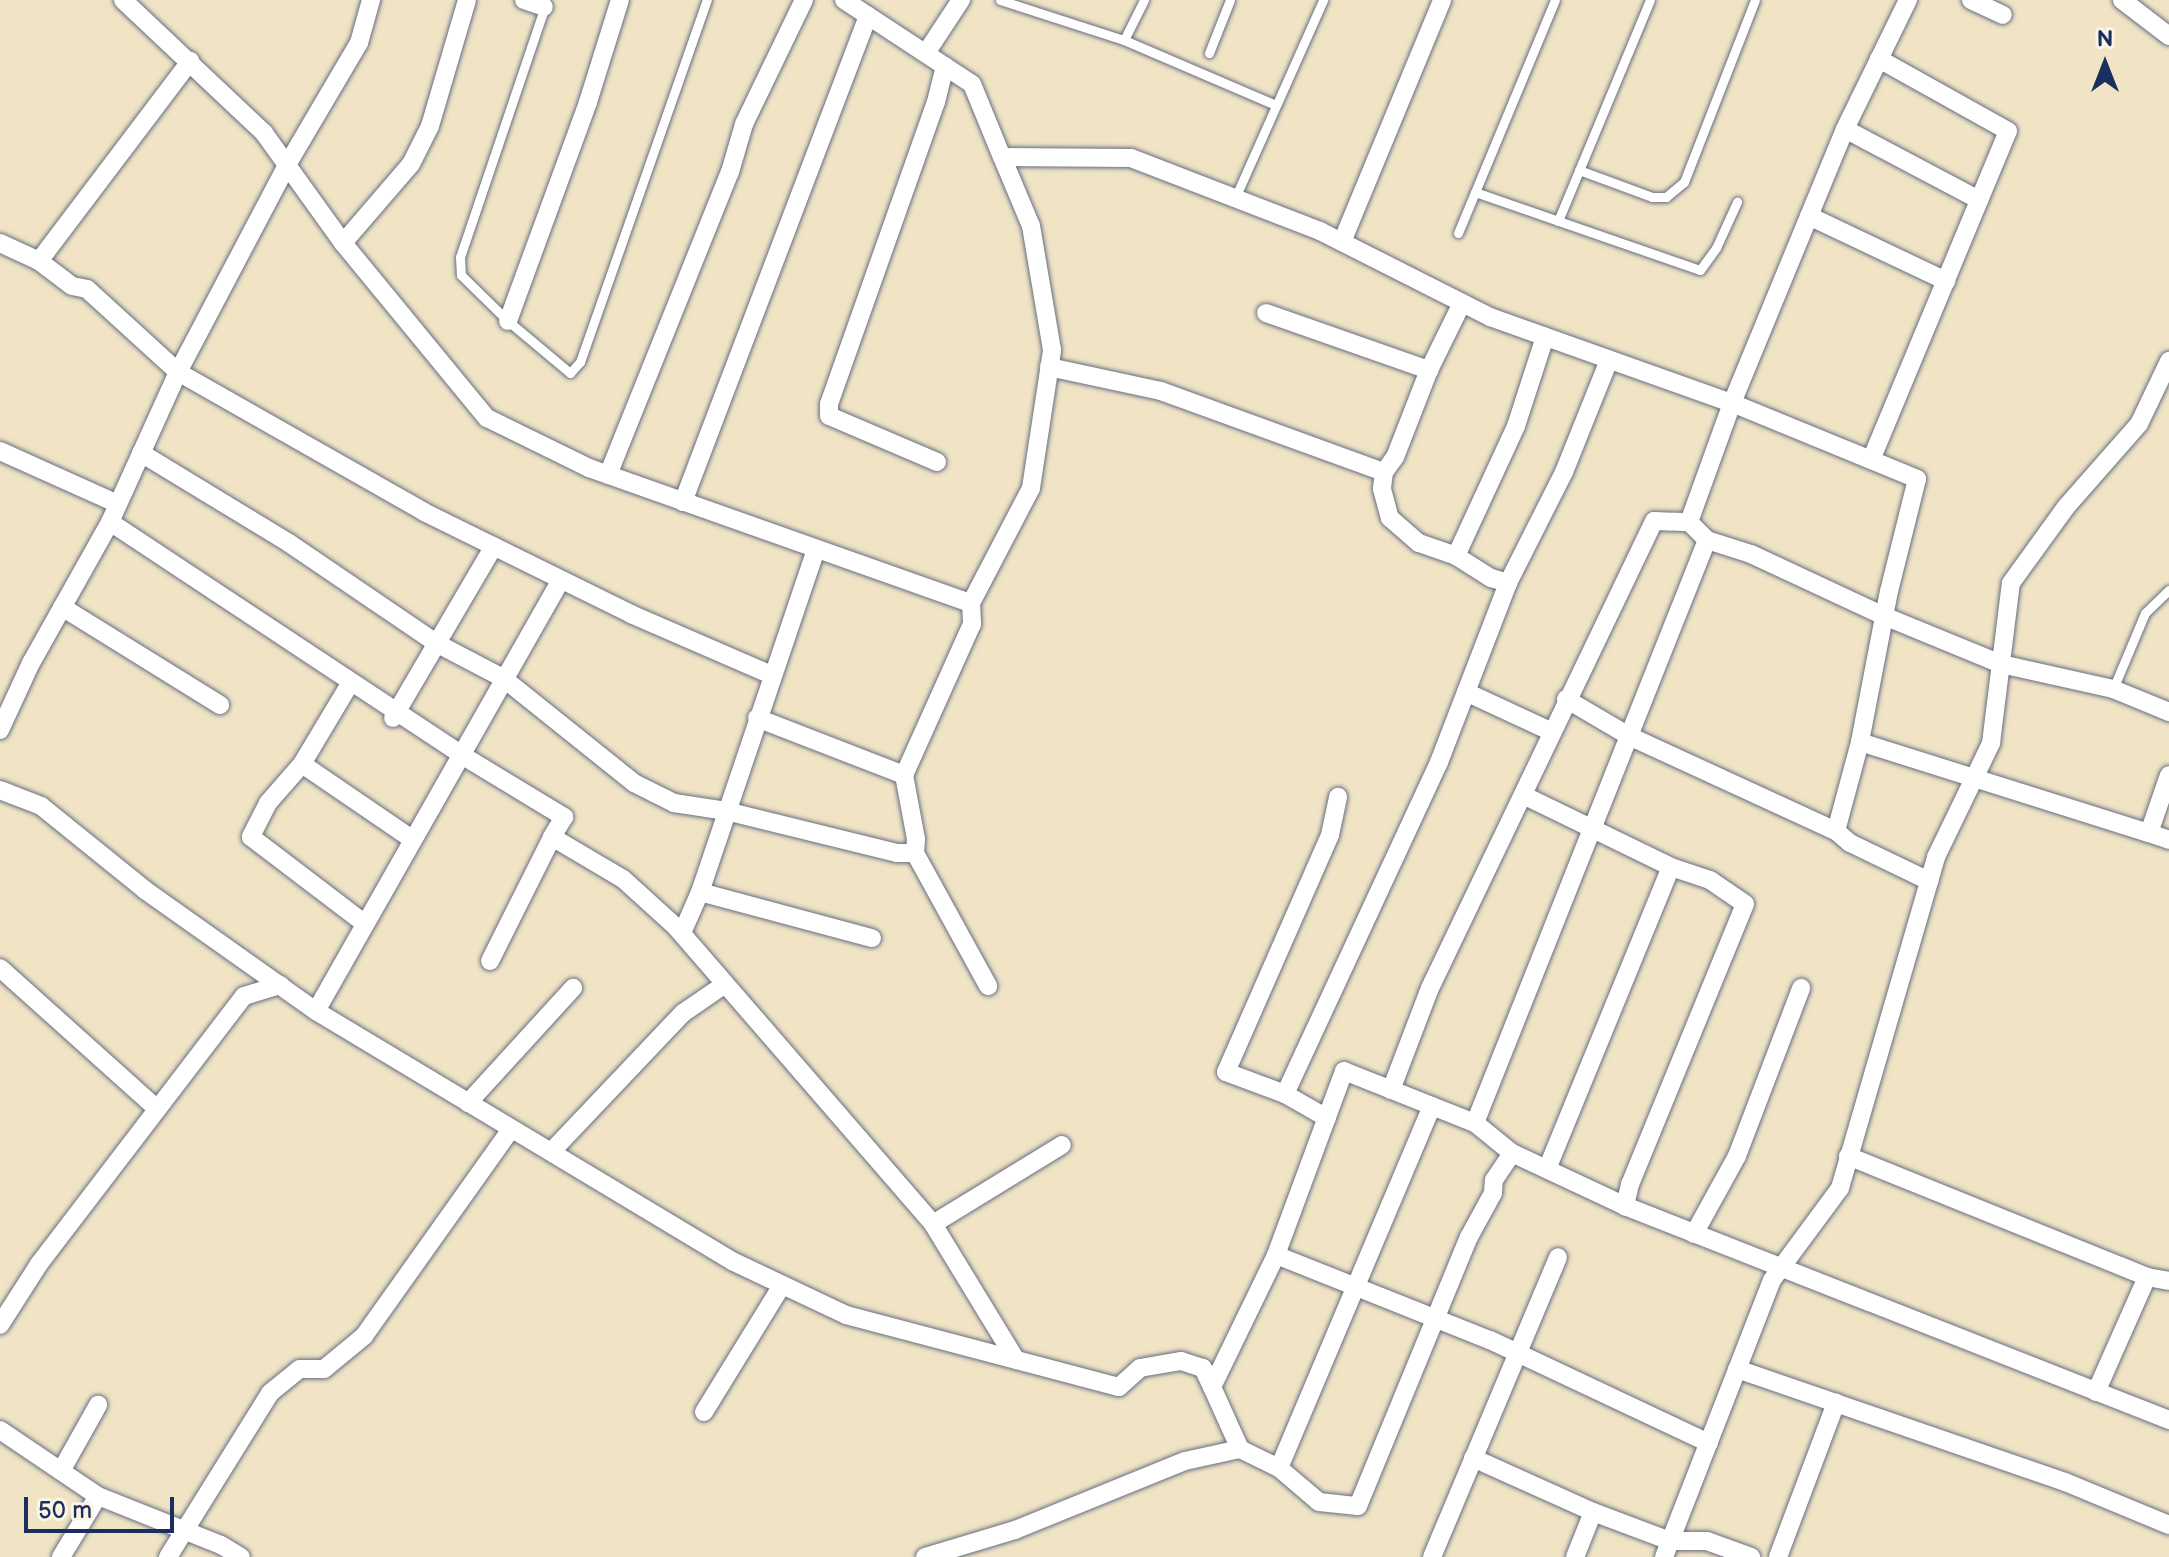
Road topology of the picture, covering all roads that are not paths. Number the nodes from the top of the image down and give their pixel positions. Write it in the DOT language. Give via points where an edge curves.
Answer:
graph roads {
  1 [pos="123,0"];
  2 [pos="371,0"];
  3 [pos="467,0"];
  4 [pos="524,0"];
  5 [pos="620,0"];
  6 [pos="707,0"];
  7 [pos="804,0"];
  8 [pos="844,0"];
  9 [pos="961,0"];
  10 [pos="1000,0"];
  11 [pos="1144,0"];
  12 [pos="1230,0"];
  13 [pos="1323,0"];
  14 [pos="1442,0"];
  15 [pos="1555,0"];
  16 [pos="1650,0"];
  17 [pos="1755,0"];
  18 [pos="1908,0"];
  19 [pos="1971,0"];
  20 [pos="2122,0"];
  21 [pos="546,3"];
  22 [pos="2003,15"];
  23 [pos="868,16"];
  24 [pos="2169,36"];
  25 [pos="1124,40"];
  26 [pos="926,53"];
  27 [pos="1209,53"];
  28 [pos="1879,59"];
  29 [pos="190,61"];
  30 [pos="945,66"];
  31 [pos="1276,105"];
  32 [pos="1845,129"];
  33 [pos="1002,157"];
  34 [pos="287,165"];
  35 [pos="1579,170"];
  36 [pos="1475,192"];
  37 [pos="1235,198"];
  38 [pos="1979,200"];
  39 [pos="1737,202"];
  40 [pos="1809,216"];
  41 [pos="1558,221"];
  42 [pos="1458,233"];
  43 [pos="1342,242"];
  44 [pos="0,243"];
  45 [pos="343,243"];
  46 [pos="39,261"];
  47 [pos="1946,281"];
  48 [pos="1462,303"];
  49 [pos="1266,313"];
  50 [pos="508,321"];
  51 [pos="1545,337"];
  52 [pos="1609,360"];
  53 [pos="2169,361"];
  54 [pos="1049,367"];
  55 [pos="1429,370"];
  56 [pos="178,372"];
  57 [pos="2163,386"];
  58 [pos="1732,403"];
  59 [pos="0,451"];
  60 [pos="141,453"];
  61 [pos="1871,460"];
  62 [pos="937,462"];
  63 [pos="1384,472"];
  64 [pos="608,475"];
  65 [pos="683,502"];
  66 [pos="118,504"];
  67 [pos="110,522"];
  68 [pos="1689,522"];
  69 [pos="1707,540"];
  70 [pos="494,546"];
  71 [pos="816,550"];
  72 [pos="1456,556"];
  73 [pos="561,580"];
  74 [pos="1508,583"];
  75 [pos="2169,590"];
  76 [pos="971,603"];
  77 [pos="62,607"];
  78 [pos="1884,616"];
  79 [pos="436,643"];
  80 [pos="2001,664"];
  81 [pos="771,675"];
  82 [pos="503,678"];
  83 [pos="351,682"];
  84 [pos="2113,689"];
  85 [pos="1466,692"];
  86 [pos="1566,699"];
  87 [pos="220,705"];
  88 [pos="2169,712"];
  89 [pos="395,715"];
  90 [pos="757,718"];
  91 [pos="0,730"];
  92 [pos="1552,732"];
  93 [pos="1629,736"];
  94 [pos="1860,742"];
  95 [pos="460,754"];
  96 [pos="302,764"];
  97 [pos="904,775"];
  98 [pos="2169,775"];
  99 [pos="1974,778"];
  100 [pos="0,790"];
  101 [pos="1523,795"];
  102 [pos="1338,797"];
  103 [pos="726,811"];
  104 [pos="1591,831"];
  105 [pos="1836,831"];
  106 [pos="2149,833"];
  107 [pos="552,837"];
  108 [pos="412,839"];
  109 [pos="2169,840"];
  110 [pos="915,853"];
  111 [pos="1671,867"];
  112 [pos="1929,881"];
  113 [pos="700,892"];
  114 [pos="365,924"];
  115 [pos="682,933"];
  116 [pos="872,938"];
  117 [pos="490,961"];
  118 [pos="0,968"];
  119 [pos="725,984"];
  120 [pos="280,985"];
  121 [pos="988,986"];
  122 [pos="573,988"];
  123 [pos="1801,988"];
  124 [pos="316,1011"];
  125 [pos="1391,1090"];
  126 [pos="1285,1094"];
  127 [pos="468,1103"];
  128 [pos="1432,1106"];
  129 [pos="157,1109"];
  130 [pos="1327,1118"];
  131 [pos="1475,1123"];
  132 [pos="511,1129"];
  133 [pos="1062,1145"];
  134 [pos="551,1152"];
  135 [pos="1512,1153"];
  136 [pos="1848,1156"];
  137 [pos="1547,1169"];
  138 [pos="1625,1206"];
  139 [pos="933,1224"];
  140 [pos="1694,1234"];
  141 [pos="1276,1255"];
  142 [pos="1558,1257"];
  143 [pos="1782,1267"];
  144 [pos="2147,1277"];
  145 [pos="2169,1281"];
  146 [pos="782,1285"];
  147 [pos="1355,1286"];
  148 [pos="1435,1318"];
  149 [pos="0,1325"];
  150 [pos="1518,1353"];
  151 [pos="1016,1360"];
  152 [pos="1737,1369"];
  153 [pos="1212,1387"];
  154 [pos="2096,1392"];
  155 [pos="1836,1403"];
  156 [pos="98,1405"];
  157 [pos="704,1412"];
  158 [pos="2169,1420"];
  159 [pos="0,1430"];
  160 [pos="1709,1443"];
  161 [pos="1240,1449"];
  162 [pos="1473,1458"];
  163 [pos="1279,1468"];
  164 [pos="61,1471"];
  165 [pos="98,1496"];
  166 [pos="1593,1512"];
  167 [pos="2169,1525"];
  168 [pos="185,1531"];
  169 [pos="1667,1549"];
  170 [pos="61,1557"];
  171 [pos="168,1557"];
  172 [pos="241,1557"];
  173 [pos="925,1557"];
  174 [pos="1432,1557"];
  175 [pos="1575,1557"];
  176 [pos="1751,1557"];
  177 [pos="1778,1557"];
  1 -- 29 [label="street"];
  2 -- 34 [label="street" via="359,43"];
  3 -- 45 [label="street" via="430,126 411,164"];
  4 -- 21 [label="street"];
  5 -- 50 [label="street"];
  6 -- 50 [label="lane" via="580,362 570,373"];
  7 -- 64 [label="street" via="744,124 730,172"];
  8 -- 23 [label="street"];
  9 -- 26 [label="street"];
  10 -- 25 [label="lane"];
  11 -- 25 [label="lane"];
  12 -- 27 [label="lane"];
  13 -- 31 [label="lane"];
  14 -- 43 [label="street"];
  15 -- 36 [label="lane"];
  16 -- 35 [label="lane"];
  17 -- 35 [label="lane" via="1684,182 1666,197 1652,197"];
  18 -- 28 [label="street"];
  19 -- 22 [label="street"];
  20 -- 24 [label="street"];
  21 -- 50 [label="lane" via="460,257 461,275"];
  23 -- 26 [label="street"];
  23 -- 65 [label="street"];
  25 -- 31 [label="lane"];
  26 -- 30 [label="street"];
  28 -- 32 [label="street"];
  28 -- 38 [label="street" via="2008,131"];
  29 -- 34 [label="street" via="264,133"];
  29 -- 46 [label="street"];
  30 -- 33 [label="street" via="972,84"];
  30 -- 62 [label="street" via="829,404 829,416"];
  31 -- 37 [label="lane"];
  32 -- 38 [label="street"];
  32 -- 40 [label="street"];
  33 -- 37 [label="street" via="1131,158"];
  33 -- 54 [label="street" via="1031,226 1052,350"];
  34 -- 45 [label="street"];
  34 -- 56 [label="street"];
  35 -- 41 [label="lane"];
  36 -- 41 [label="lane"];
  36 -- 42 [label="lane"];
  37 -- 43 [label="street"];
  38 -- 47 [label="street"];
  39 -- 41 [label="lane" via="1700,270"];
  40 -- 47 [label="street"];
  40 -- 58 [label="street"];
  43 -- 48 [label="street"];
  44 -- 46 [label="street"];
  45 -- 64 [label="street" via="487,418"];
  46 -- 56 [label="street" via="72,286 87,289"];
  47 -- 61 [label="street"];
  48 -- 51 [label="street"];
  48 -- 55 [label="street"];
  49 -- 55 [label="street"];
  51 -- 52 [label="street"];
  51 -- 72 [label="street" via="1516,426"];
  52 -- 58 [label="street"];
  52 -- 74 [label="street" via="1564,472"];
  53 -- 57 [label="street"];
  54 -- 63 [label="street" via="1161,391"];
  54 -- 76 [label="street" via="1031,488"];
  55 -- 63 [label="street" via="1395,457"];
  56 -- 60 [label="street"];
  56 -- 70 [label="street"];
  57 -- 80 [label="street" via="2139,424 2066,507 2011,583"];
  58 -- 61 [label="street"];
  58 -- 68 [label="street"];
  59 -- 66 [label="street"];
  60 -- 66 [label="street"];
  60 -- 79 [label="street" via="289,543"];
  61 -- 78 [label="street" via="1917,479"];
  63 -- 72 [label="street" via="1382,489 1390,518 1419,543"];
  64 -- 65 [label="street"];
  65 -- 71 [label="street"];
  66 -- 67 [label="street"];
  67 -- 77 [label="street"];
  67 -- 83 [label="street"];
  68 -- 69 [label="street"];
  68 -- 86 [label="street" via="1654,521"];
  69 -- 78 [label="street" via="1751,554"];
  69 -- 93 [label="street"];
  70 -- 73 [label="street"];
  70 -- 79 [label="street"];
  71 -- 76 [label="street"];
  71 -- 81 [label="street"];
  72 -- 74 [label="street"];
  73 -- 81 [label="street"];
  73 -- 82 [label="street"];
  74 -- 85 [label="street"];
  75 -- 84 [label="lane" via="2145,613"];
  76 -- 97 [label="street" via="972,624"];
  77 -- 87 [label="street"];
  77 -- 91 [label="street"];
  78 -- 80 [label="street"];
  78 -- 94 [label="street"];
  79 -- 82 [label="street"];
  79 -- 89 [label="street"];
  80 -- 84 [label="street"];
  80 -- 99 [label="street" via="1991,743"];
  81 -- 90 [label="street"];
  82 -- 95 [label="street"];
  82 -- 103 [label="street" via="634,783 674,803"];
  83 -- 89 [label="street"];
  83 -- 96 [label="street"];
  84 -- 88 [label="street"];
  85 -- 92 [label="street"];
  85 -- 126 [label="street" via="1439,762"];
  86 -- 92 [label="street"];
  86 -- 93 [label="street"];
  89 -- 95 [label="street"];
  90 -- 97 [label="street"];
  90 -- 103 [label="street"];
  92 -- 101 [label="street"];
  93 -- 104 [label="street"];
  93 -- 105 [label="street"];
  94 -- 99 [label="street"];
  94 -- 105 [label="street"];
  95 -- 107 [label="street" via="564,817"];
  95 -- 108 [label="street"];
  96 -- 108 [label="street"];
  96 -- 114 [label="street" via="268,803 251,837"];
  97 -- 110 [label="street"];
  98 -- 106 [label="street"];
  99 -- 106 [label="street"];
  99 -- 112 [label="street"];
  100 -- 120 [label="street" via="41,806 145,890"];
  101 -- 104 [label="street"];
  101 -- 125 [label="street" via="1430,988"];
  102 -- 126 [label="street" via="1330,835 1226,1072"];
  103 -- 110 [label="street"];
  103 -- 113 [label="street"];
  104 -- 111 [label="street"];
  104 -- 131 [label="street"];
  105 -- 112 [label="street"];
  106 -- 109 [label="street"];
  107 -- 115 [label="street" via="623,879"];
  107 -- 117 [label="street"];
  108 -- 114 [label="street"];
  110 -- 121 [label="street"];
  111 -- 137 [label="street"];
  111 -- 138 [label="street" via="1710,880 1745,904"];
  112 -- 136 [label="street"];
  113 -- 115 [label="street"];
  113 -- 116 [label="street"];
  114 -- 124 [label="street"];
  115 -- 119 [label="street"];
  118 -- 129 [label="street"];
  119 -- 134 [label="street" via="683,1013"];
  119 -- 139 [label="street"];
  120 -- 124 [label="street"];
  120 -- 129 [label="street" via="244,996"];
  122 -- 127 [label="street"];
  123 -- 140 [label="street" via="1737,1156"];
  124 -- 127 [label="street"];
  125 -- 128 [label="street"];
  125 -- 130 [label="street" via="1344,1071"];
  126 -- 130 [label="street"];
  127 -- 132 [label="street"];
  128 -- 131 [label="street"];
  128 -- 147 [label="street"];
  129 -- 149 [label="street" via="39,1264"];
  130 -- 141 [label="street"];
  131 -- 135 [label="street"];
  132 -- 134 [label="street"];
  132 -- 168 [label="street" via="364,1336 324,1369 300,1369 270,1393"];
  133 -- 139 [label="street"];
  134 -- 146 [label="street" via="732,1261"];
  135 -- 137 [label="street"];
  135 -- 148 [label="street" via="1494,1180 1493,1193"];
  136 -- 143 [label="street" via="1840,1188"];
  136 -- 144 [label="street"];
  137 -- 138 [label="street"];
  138 -- 140 [label="street"];
  139 -- 151 [label="street"];
  140 -- 143 [label="street"];
  141 -- 147 [label="street"];
  141 -- 153 [label="street"];
  142 -- 150 [label="street"];
  143 -- 152 [label="street"];
  143 -- 154 [label="street"];
  144 -- 145 [label="street"];
  144 -- 154 [label="street"];
  146 -- 151 [label="street" via="846,1315"];
  146 -- 157 [label="street"];
  147 -- 148 [label="street"];
  147 -- 163 [label="street"];
  148 -- 150 [label="street"];
  148 -- 163 [label="street" via="1358,1506 1319,1502"];
  150 -- 160 [label="street"];
  150 -- 162 [label="street"];
  151 -- 153 [label="street" via="1119,1387 1140,1368 1181,1361 1203,1368"];
  152 -- 155 [label="street"];
  152 -- 160 [label="street"];
  153 -- 161 [label="street"];
  154 -- 158 [label="street"];
  155 -- 167 [label="street" via="2065,1482"];
  155 -- 177 [label="street"];
  156 -- 164 [label="street"];
  159 -- 164 [label="street"];
  160 -- 169 [label="street"];
  161 -- 163 [label="street"];
  161 -- 173 [label="street" via="1185,1461 1015,1530"];
  162 -- 166 [label="street"];
  162 -- 174 [label="street"];
  164 -- 165 [label="street"];
  165 -- 168 [label="street"];
  165 -- 170 [label="street"];
  166 -- 169 [label="street"];
  166 -- 175 [label="street"];
  168 -- 171 [label="street"];
  168 -- 172 [label="street"];
  169 -- 176 [label="street" via="1707,1541"];
}
